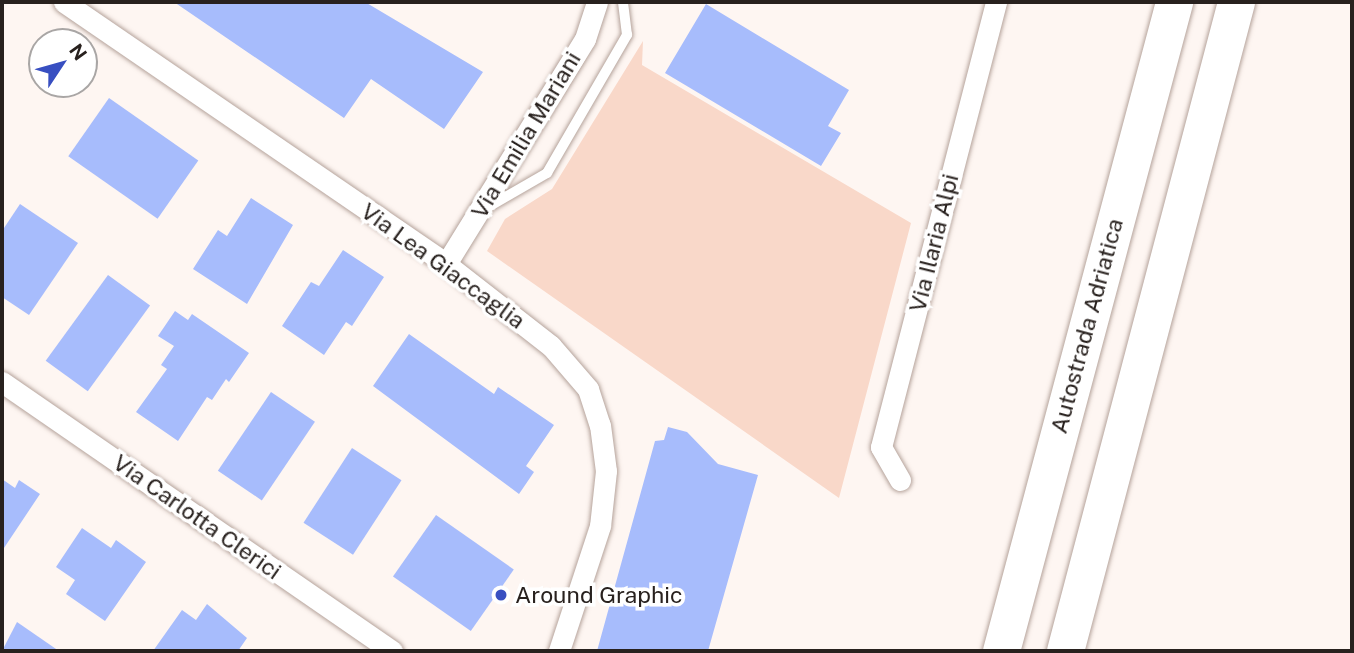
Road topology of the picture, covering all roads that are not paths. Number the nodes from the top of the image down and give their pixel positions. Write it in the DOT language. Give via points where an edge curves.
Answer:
graph roads {
  1 [pos="64,2"];
  2 [pos="597,2"];
  3 [pos="623,2"];
  4 [pos="996,2"];
  5 [pos="1174,2"];
  6 [pos="1236,2"];
  7 [pos="480,211"];
  8 [pos="446,264"];
  9 [pos="2,382"];
  10 [pos="900,480"];
  11 [pos="392,651"];
  12 [pos="559,651"];
  13 [pos="1001,651"];
  14 [pos="1065,651"];
  1 -- 8 [label="street, Via Lea Giaccaglia"];
  2 -- 7 [label="street, Via Emilia Mariani" via="585,39"];
  3 -- 7 [label="lane" via="627,35 547,173 512,197"];
  4 -- 10 [label="street, Via Ilaria Alpi" via="881,447"];
  5 -- 13 [label="highway, Autostrada Adriatica"];
  6 -- 14 [label="highway"];
  7 -- 8 [label="street, Via Emilia Mariani"];
  8 -- 12 [label="street, Via Lea Giaccaglia" via="551,346 588,389 600,425 606,471 600,526"];
  9 -- 11 [label="street, Via Carlotta Clerici"];
}
